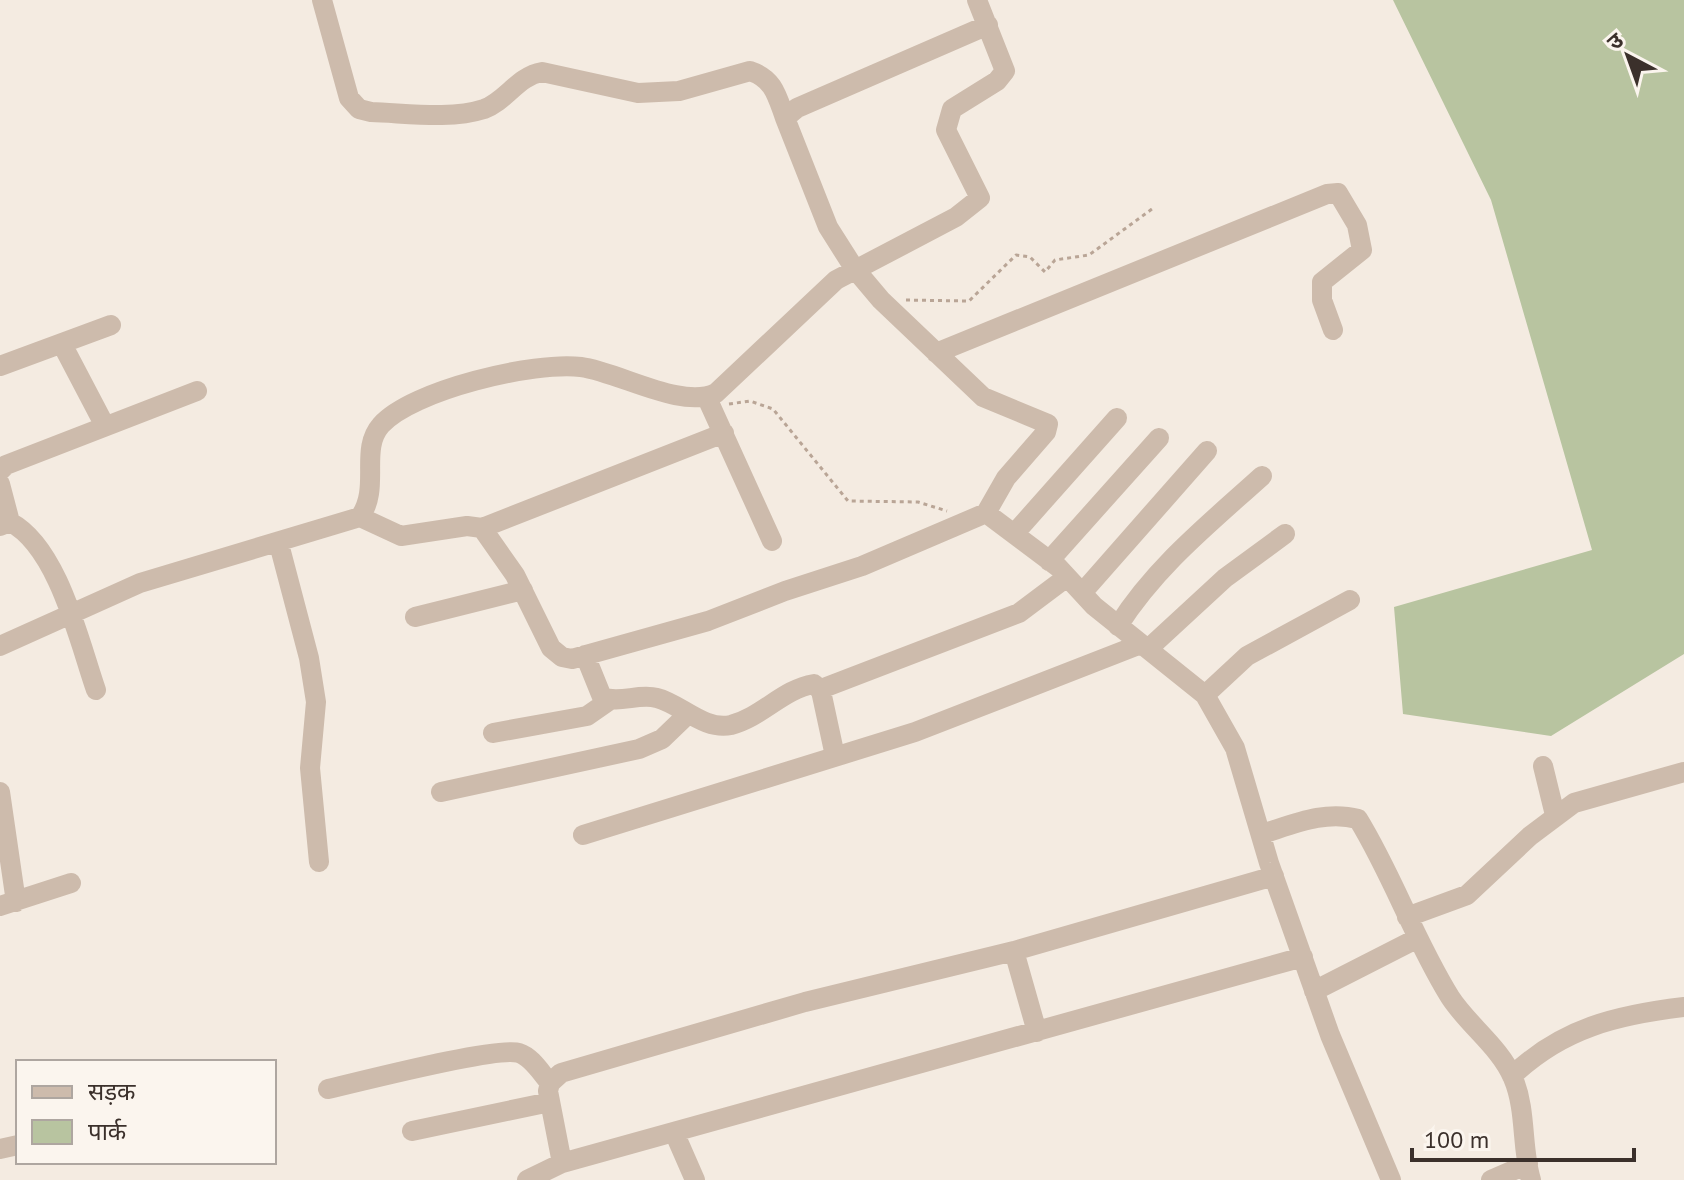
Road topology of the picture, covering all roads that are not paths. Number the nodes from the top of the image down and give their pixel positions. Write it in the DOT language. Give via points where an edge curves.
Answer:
graph roads {
  1 [pos="322,0"];
  2 [pos="977,0"];
  3 [pos="988,25"];
  4 [pos="785,118"];
  5 [pos="854,268"];
  6 [pos="111,325"];
  7 [pos="1333,330"];
  8 [pos="62,344"];
  9 [pos="936,353"];
  10 [pos="0,366"];
  11 [pos="197,391"];
  12 [pos="707,398"];
  13 [pos="1117,418"];
  14 [pos="105,426"];
  15 [pos="724,433"];
  16 [pos="1159,438"];
  17 [pos="1207,451"];
  18 [pos="1,468"];
  19 [pos="1262,476"];
  20 [pos="986,513"];
  21 [pos="360,517"];
  22 [pos="5,524"];
  23 [pos="482,528"];
  24 [pos="1014,534"];
  25 [pos="1285,534"];
  26 [pos="772,541"];
  27 [pos="279,544"];
  28 [pos="1049,561"];
  29 [pos="1067,577"];
  30 [pos="523,590"];
  31 [pos="1082,593"];
  32 [pos="1350,600"];
  33 [pos="70,613"];
  34 [pos="415,617"];
  35 [pos="1118,626"];
  36 [pos="0,646"];
  37 [pos="1145,647"];
  38 [pos="585,655"];
  39 [pos="821,689"];
  40 [pos="96,690"];
  41 [pos="1205,695"];
  42 [pos="610,700"];
  43 [pos="688,714"];
  44 [pos="493,733"];
  45 [pos="835,756"];
  46 [pos="1543,766"];
  47 [pos="1684,772"];
  48 [pos="0,792"];
  49 [pos="441,792"];
  50 [pos="1555,815"];
  51 [pos="1262,834"];
  52 [pos="583,835"];
  53 [pos="319,862"];
  54 [pos="1274,876"];
  55 [pos="71,883"];
  56 [pos="8,904"];
  57 [pos="1407,917"];
  58 [pos="1416,939"];
  59 [pos="1014,951"];
  60 [pos="1303,957"];
  61 [pos="1314,991"];
  62 [pos="1684,1007"];
  63 [pos="1037,1032"];
  64 [pos="1512,1076"];
  65 [pos="328,1089"];
  66 [pos="550,1093"];
  67 [pos="412,1131"];
  68 [pos="674,1132"];
  69 [pos="562,1163"];
  70 [pos="1530,1172"];
  71 [pos="534,1178"];
  72 [pos="695,1180"];
  73 [pos="1391,1180"];
  74 [pos="1491,1180"];
  1 -- 4 [label="street" via="344,87 359,109 459,113 485,108 532,73 542,72 638,93 709,85 750,71 774,87"];
  2 -- 3 [label="street"];
  3 -- 4 [label="street" via="797,108"];
  3 -- 5 [label="street" via="1005,71 952,109 946,130 980,198 956,217"];
  4 -- 5 [label="street" via="828,227"];
  5 -- 9 [label="street"];
  5 -- 12 [label="street" via="812,301 728,385"];
  6 -- 8 [label="street"];
  7 -- 9 [label="street" via="1322,300 1322,282 1362,250 1357,225 1338,193"];
  8 -- 10 [label="street"];
  8 -- 14 [label="street"];
  9 -- 20 [label="street" via="983,397 1048,424"];
  11 -- 14 [label="street"];
  12 -- 15 [label="street"];
  12 -- 21 [label="street" via="579,367 552,367 449,387 378,428 372,439 368,505"];
  13 -- 24 [label="street"];
  14 -- 18 [label="street"];
  15 -- 23 [label="street"];
  15 -- 26 [label="street"];
  16 -- 28 [label="street"];
  17 -- 31 [label="street"];
  18 -- 22 [label="street"];
  19 -- 35 [label="street" via="1171,558"];
  20 -- 24 [label="street"];
  20 -- 38 [label="street" via="862,566 708,621"];
  21 -- 23 [label="street" via="401,536"];
  21 -- 27 [label="street"];
  22 -- 33 [label="street" via="23,529 43,553"];
  23 -- 30 [label="street"];
  24 -- 28 [label="street"];
  25 -- 37 [label="street"];
  27 -- 33 [label="street" via="140,583"];
  27 -- 53 [label="street" via="316,702 310,768"];
  28 -- 29 [label="street"];
  29 -- 31 [label="street"];
  29 -- 39 [label="street" via="1019,613"];
  30 -- 34 [label="street"];
  30 -- 38 [label="street" via="551,648 562,657"];
  31 -- 35 [label="street"];
  32 -- 41 [label="street" via="1247,656"];
  33 -- 36 [label="street"];
  33 -- 40 [label="street"];
  35 -- 37 [label="street"];
  37 -- 41 [label="street"];
  37 -- 45 [label="street"];
  38 -- 42 [label="street" via="597,689"];
  39 -- 43 [label="street" via="804,686 729,725"];
  39 -- 45 [label="street"];
  41 -- 51 [label="street" via="1235,748"];
  42 -- 43 [label="street" via="652,696"];
  42 -- 44 [label="street" via="587,716"];
  43 -- 49 [label="street" via="662,739 639,749"];
  45 -- 52 [label="street"];
  46 -- 50 [label="street"];
  47 -- 50 [label="street" via="1604,792"];
  48 -- 56 [label="street"];
  50 -- 57 [label="street" via="1467,895"];
  51 -- 54 [label="street"];
  51 -- 57 [label="street" via="1323,816 1358,819 1387,866"];
  54 -- 59 [label="street"];
  54 -- 60 [label="street"];
  55 -- 56 [label="street"];
  57 -- 58 [label="street"];
  58 -- 61 [label="street"];
  58 -- 64 [label="street" via="1453,1001"];
  59 -- 63 [label="street"];
  59 -- 66 [label="street" via="805,1002 561,1073"];
  60 -- 61 [label="street"];
  60 -- 63 [label="street"];
  61 -- 73 [label="street"];
  62 -- 64 [label="street" via="1629,1016 1576,1033 1539,1050"];
  63 -- 68 [label="street"];
  64 -- 70 [label="street"];
  65 -- 66 [label="street" via="517,1052 533,1063"];
  66 -- 67 [label="street"];
  66 -- 69 [label="street"];
  68 -- 69 [label="street"];
  68 -- 72 [label="street"];
  69 -- 71 [label="street"];
  70 -- 74 [label="street"];
}
